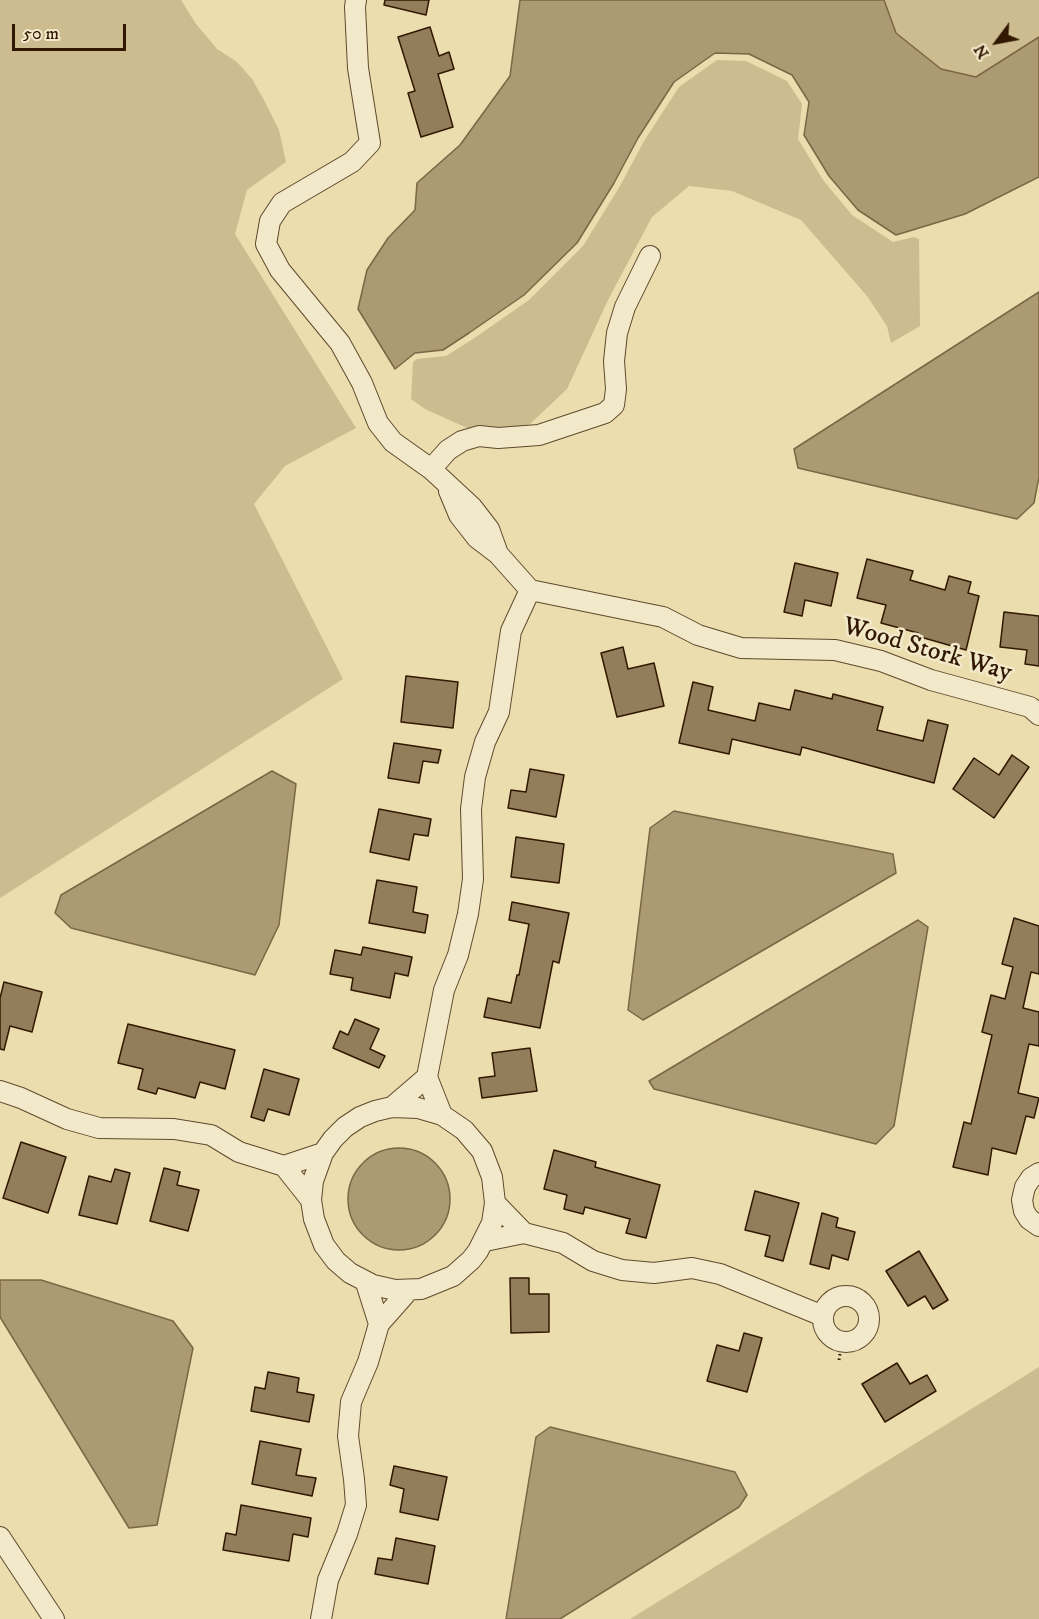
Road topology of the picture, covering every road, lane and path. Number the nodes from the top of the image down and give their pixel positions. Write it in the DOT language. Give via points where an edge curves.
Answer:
graph roads {
  1 [pos="356,0"];
  2 [pos="650,256"];
  3 [pos="431,469"];
  4 [pos="530,590"];
  5 [pos="1036,709"];
  6 [pos="427,1077"];
  7 [pos="0,1092"];
  8 [pos="392,1107"];
  9 [pos="442,1115"];
  10 [pos="323,1153"];
  11 [pos="284,1166"];
  12 [pos="1039,1173"];
  13 [pos="311,1200"];
  14 [pos="495,1203"];
  15 [pos="1039,1226"];
  16 [pos="524,1233"];
  17 [pos="485,1241"];
  18 [pos="366,1283"];
  19 [pos="409,1290"];
  20 [pos="823,1316"];
  21 [pos="379,1324"];
  22 [pos="0,1538"];
  23 [pos="54,1619"];
  24 [pos="321,1619"];
  1 -- 3 [label="street" via="358,68 370,143 352,162 282,202 270,221 266,244 280,270 340,343 378,423 393,442"];
  2 -- 3 [label="street" via="617,333 614,405 604,413 539,435 479,436 462,441"];
  3 -- 4 [label="street" via="472,507 489,529 498,554"];
  4 -- 5 [label="street, Wood Stork Way" via="663,617 698,635 741,648 835,650"];
  4 -- 6 [label="street" via="511,631 499,712 475,777 471,809 473,879 468,914 444,990"];
  6 -- 8 [label="street"];
  6 -- 9 [label="street"];
  7 -- 11 [label="street" via="99,1128 174,1129 211,1135 239,1152"];
  8 -- 9 [label="street"];
  8 -- 10 [label="street" via="360,1117 345,1127"];
  9 -- 14 [label="street" via="464,1130 482,1151 492,1177"];
  10 -- 11 [label="street"];
  10 -- 13 [label="street" via="315,1171"];
  11 -- 13 [label="street"];
  12 -- 15 [label="street" via="1025,1187 1022,1200 1029,1219"];
  13 -- 18 [label="street" via="316,1228 330,1254"];
  14 -- 16 [label="street"];
  14 -- 17 [label="street"];
  16 -- 17 [label="street"];
  16 -- 20 [label="street" via="563,1243 593,1261 622,1270 654,1274 692,1268 720,1275"];
  17 -- 19 [label="street" via="453,1276 432,1286"];
  18 -- 19 [label="street"];
  18 -- 21 [label="street"];
  19 -- 21 [label="street"];
  20 -- 20 [label="street" via="826,1330 841,1351 866,1330 869,1316 864,1305 842,1296 829,1303"];
  21 -- 24 [label="street" via="351,1402 348,1436 356,1505 328,1580"];
  22 -- 23 [label="street"];
}
